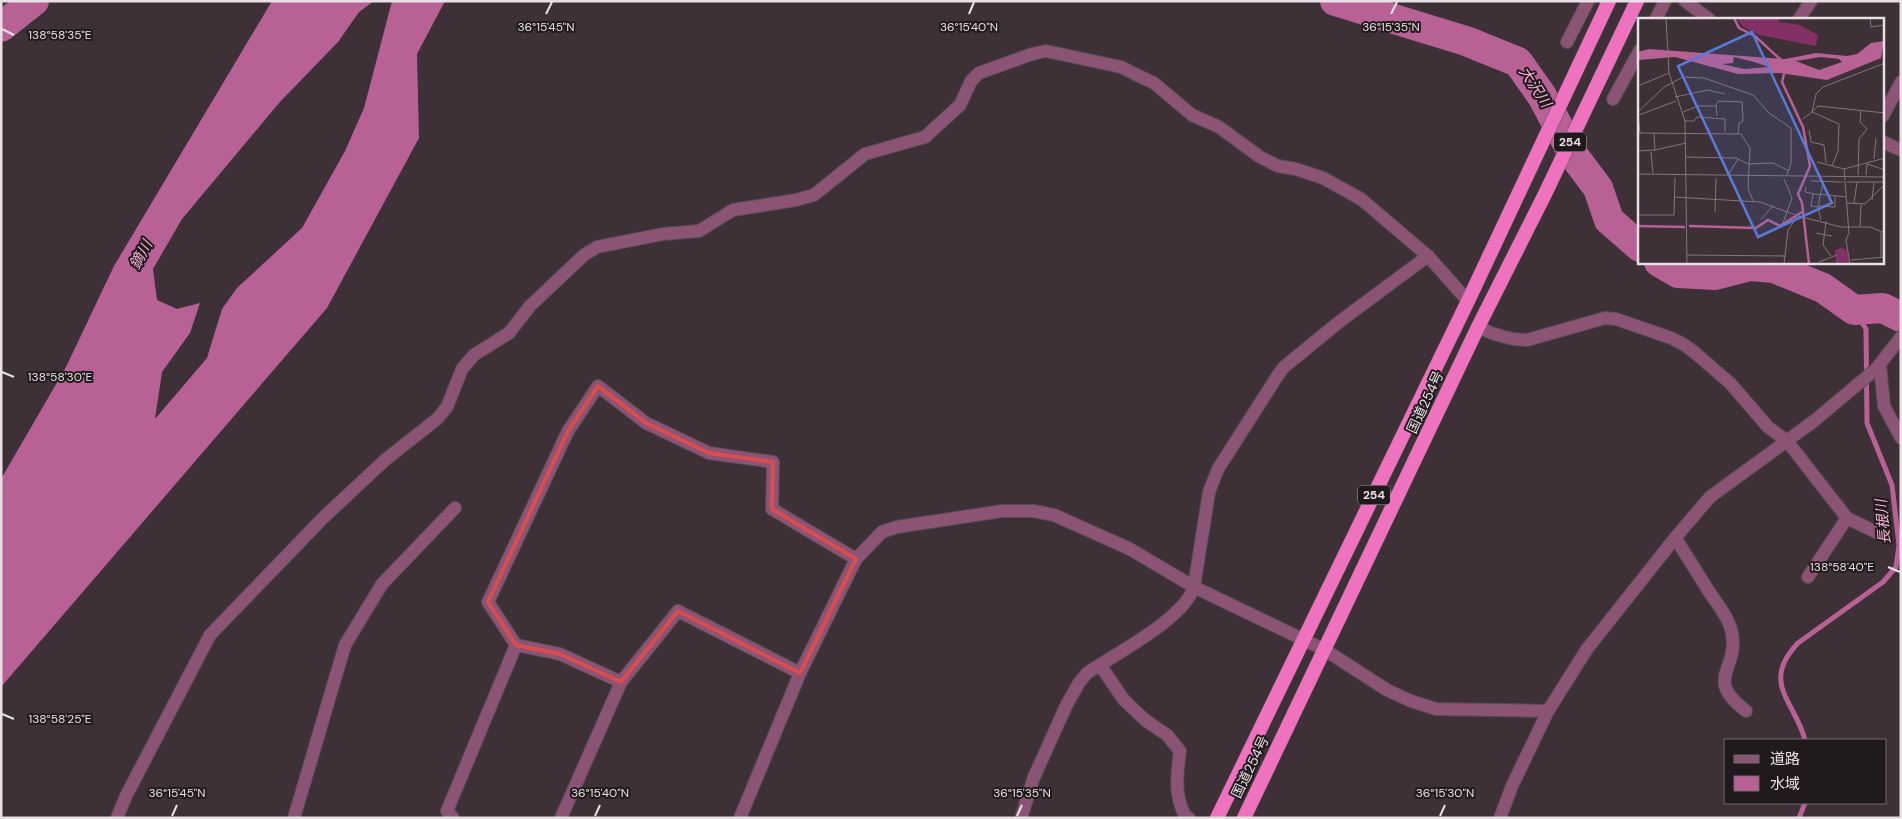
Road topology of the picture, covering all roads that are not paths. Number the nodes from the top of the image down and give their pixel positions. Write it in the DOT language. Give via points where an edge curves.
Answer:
graph roads {
  1 [pos="1588,1"];
  2 [pos="1609,1"];
  3 [pos="1637,1"];
  4 [pos="1666,1"];
  5 [pos="1685,1"];
  6 [pos="1811,1"];
  7 [pos="1657,18"];
  8 [pos="1708,18"];
  9 [pos="1800,18"];
  10 [pos="1567,42"];
  11 [pos="1638,54"];
  12 [pos="1901,82"];
  13 [pos="1613,99"];
  14 [pos="1884,114"];
  15 [pos="1884,142"];
  16 [pos="1901,150"];
  17 [pos="1428,256"];
  18 [pos="1468,301"];
  19 [pos="1478,327"];
  20 [pos="1898,340"];
  21 [pos="1878,367"];
  22 [pos="1901,438"];
  23 [pos="1787,441"];
  24 [pos="455,508"];
  25 [pos="1847,518"];
  26 [pos="1880,534"];
  27 [pos="1675,538"];
  28 [pos="856,559"];
  29 [pos="1808,577"];
  30 [pos="1194,587"];
  31 [pos="1304,640"];
  32 [pos="516,646"];
  33 [pos="1325,650"];
  34 [pos="1100,665"];
  35 [pos="800,673"];
  36 [pos="621,682"];
  37 [pos="1548,711"];
  38 [pos="1746,711"];
  39 [pos="117,818"];
  40 [pos="294,818"];
  41 [pos="453,818"];
  42 [pos="561,818"];
  43 [pos="740,818"];
  44 [pos="1021,818"];
  45 [pos="1189,818"];
  46 [pos="1217,818"];
  47 [pos="1244,818"];
  48 [pos="1500,818"];
  1 -- 10 [label="street"];
  2 -- 18 [label="highway, 国道254号 / 254"];
  3 -- 19 [label="highway, 国道254号 / 254"];
  4 -- 7 [label="street"];
  5 -- 8 [label="street"];
  6 -- 9 [label="street"];
  11 -- 13 [label="street"];
  12 -- 14 [label="street"];
  15 -- 16 [label="street"];
  17 -- 18 [label="street"];
  17 -- 30 [label="street" via="1339,322 1278,375 1218,469 1208,492"];
  17 -- 39 [label="street" via="1361,199 1323,178 1296,168 1278,166 1260,157 1219,127 1192,115 1154,83 1121,67 1046,51 979,73 971,81 960,105 925,136 865,154 814,195 734,210 699,231 663,234 597,248 584,255 530,306 509,334 474,355 462,368 447,407 437,419 384,460 323,518 210,635"];
  18 -- 31 [label="highway, 国道254号 / 254"];
  19 -- 23 [label="street" via="1496,336 1528,340 1604,318 1671,338 1694,352 1730,383 1768,426"];
  19 -- 33 [label="highway, 国道254号 / 254"];
  20 -- 21 [label="street"];
  21 -- 22 [label="street" via="1884,406"];
  21 -- 23 [label="street"];
  23 -- 25 [label="street"];
  23 -- 27 [label="street" via="1710,497"];
  24 -- 40 [label="street" via="382,584 345,645"];
  25 -- 26 [label="street"];
  25 -- 29 [label="street"];
  27 -- 37 [label="street" via="1587,649"];
  27 -- 38 [label="street" via="1732,632 1731,655 1724,676 1725,691"];
  28 -- 30 [label="street" via="882,532 896,527 1002,511 1033,511 1054,515 1130,549"];
  28 -- 32 [label="street" via="772,508 773,462 709,452 646,423 598,386 568,431 488,602"];
  28 -- 35 [label="street"];
  30 -- 31 [label="street"];
  30 -- 34 [label="street" via="1191,596 1165,622"];
  31 -- 33 [label="street"];
  31 -- 46 [label="highway, 国道254号 / 254"];
  32 -- 36 [label="street" via="560,654"];
  32 -- 41 [label="street" via="447,811"];
  33 -- 37 [label="street" via="1387,690 1436,709"];
  33 -- 47 [label="highway, 国道254号 / 254"];
  34 -- 44 [label="street" via="1087,673 1067,704 1034,777"];
  34 -- 45 [label="street" via="1124,700 1180,750 1176,783 1179,803"];
  35 -- 36 [label="street" via="678,611"];
  35 -- 43 [label="street"];
  36 -- 42 [label="street"];
  37 -- 48 [label="street"];
}
